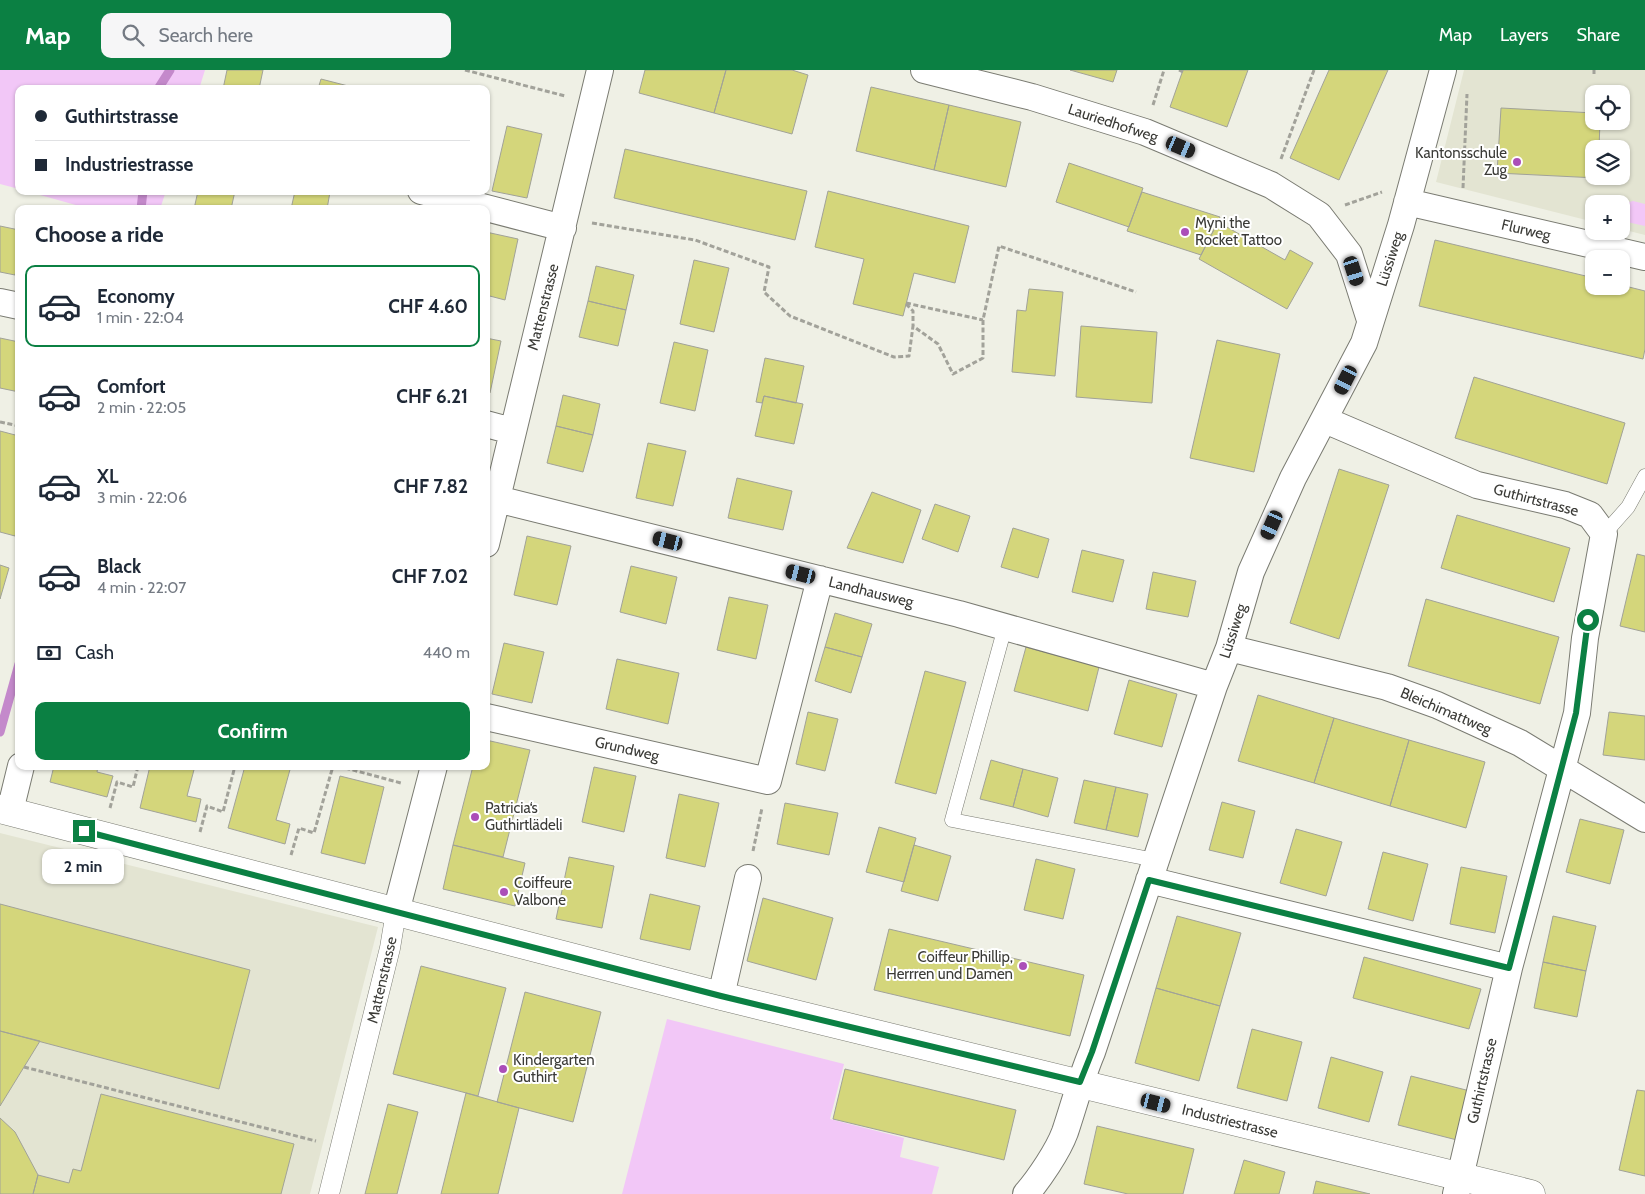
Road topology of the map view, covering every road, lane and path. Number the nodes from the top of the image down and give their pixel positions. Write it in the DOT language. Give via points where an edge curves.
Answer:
graph roads {
  1 [pos="464,70"];
  2 [pos="600,70"];
  3 [pos="924,70"];
  4 [pos="1164,70"];
  5 [pos="1314,70"];
  6 [pos="1443,70"];
  7 [pos="1467,93"];
  8 [pos="592,103"];
  9 [pos="1145,132"];
  10 [pos="1271,185"];
  11 [pos="1410,192"];
  12 [pos="439,195"];
  13 [pos="484,205"];
  14 [pos="490,206"];
  15 [pos="1319,215"];
  16 [pos="1468,216"];
  17 [pos="564,223"];
  18 [pos="1645,257"];
  19 [pos="1136,292"];
  20 [pos="0,302"];
  21 [pos="15,305"];
  22 [pos="983,320"];
  23 [pos="1370,320"];
  24 [pos="913,326"];
  25 [pos="1325,420"];
  26 [pos="0,422"];
  27 [pos="15,425"];
  28 [pos="490,425"];
  29 [pos="512,431"];
  30 [pos="1645,476"];
  31 [pos="497,499"];
  32 [pos="490,528"];
  33 [pos="1604,534"];
  34 [pos="820,579"];
  35 [pos="1005,627"];
  36 [pos="1229,648"];
  37 [pos="1214,686"];
  38 [pos="490,718"];
  39 [pos="20,770"];
  40 [pos="137,770"];
  41 [pos="234,770"];
  42 [pos="332,770"];
  43 [pos="369,770"];
  44 [pos="1563,770"];
  45 [pos="431,778"];
  46 [pos="768,781"];
  47 [pos="5,810"];
  48 [pos="1645,819"];
  49 [pos="103,836"];
  50 [pos="193,859"];
  51 [pos="1152,870"];
  52 [pos="748,878"];
  53 [pos="283,882"];
  54 [pos="396,912"];
  55 [pos="1509,968"];
  56 [pos="721,996"];
  57 [pos="24,1067"];
  58 [pos="1080,1082"];
  59 [pos="342,1148"];
  60 [pos="1458,1185"];
  61 [pos="329,1194"];
  62 [pos="1026,1194"];
  63 [pos="1531,1194"];
  1 -- 8 [label="path"];
  2 -- 8 [label="street, Mattenstrasse"];
  3 -- 9 [label="street, Lauriedhofweg" via="1032,97"];
  4 -- 9 [label="path"];
  5 -- 10 [label="path"];
  6 -- 11 [label="street, Lüssiweg"];
  7 -- 16 [label="path" via="1463,199"];
  8 -- 17 [label="street, Mattenstrasse"];
  9 -- 10 [label="street, Lauriedhofweg"];
  10 -- 15 [label="street, Lauriedhofweg"];
  11 -- 15 [label="path"];
  11 -- 16 [label="street, Flurweg"];
  11 -- 23 [label="street, Lüssiweg"];
  12 -- 13 [label="street"];
  14 -- 17 [label="street"];
  15 -- 23 [label="street, Lauriedhofweg" via="1349,254"];
  16 -- 18 [label="street, Flurweg"];
  17 -- 24 [label="path" via="695,240 769,267 764,292 790,316 894,358 909,356"];
  17 -- 29 [label="street, Mattenstrasse"];
  19 -- 22 [label="path" via="1000,246"];
  20 -- 21 [label="street"];
  22 -- 24 [label="path" via="906,303 913,311"];
  22 -- 24 [label="path" via="983,358 953,374 938,344"];
  23 -- 25 [label="street, Lüssiweg" via="1364,343"];
  25 -- 33 [label="street, Guthirtstrasse" via="1477,484 1565,505 1590,515"];
  25 -- 36 [label="street, Lüssiweg" via="1293,478 1251,572"];
  26 -- 27 [label="path"];
  28 -- 29 [label="street"];
  29 -- 31 [label="street, Mattenstrasse"];
  30 -- 33 [label="lane" via="1628,507"];
  31 -- 32 [label="street, Mattenstrasse"];
  31 -- 34 [label="street, Landhausweg"];
  33 -- 44 [label="street, Guthirtstrasse" via="1584,638 1576,713"];
  34 -- 35 [label="street, Landhausweg"];
  34 -- 46 [label="street"];
  35 -- 37 [label="street, Landhausweg"];
  35 -- 51 [label="lane" via="952,820"];
  36 -- 37 [label="street, Lüssiweg"];
  36 -- 44 [label="street, Bleichimattweg" via="1387,687 1437,704 1520,743"];
  37 -- 51 [label="street, Lüssiweg"];
  38 -- 46 [label="street, Grundweg"];
  39 -- 47 [label="street"];
  40 -- 49 [label="path" via="133,787 117,782"];
  41 -- 50 [label="path" via="224,812 207,806"];
  42 -- 53 [label="path" via="314,832 298,828"];
  43 -- 45 [label="path"];
  44 -- 48 [label="street, Bleichimattweg"];
  44 -- 55 [label="street, Guthirtstrasse"];
  45 -- 54 [label="street, Mattenstrasse"];
  46 -- 52 [label="path"];
  47 -- 49 [label="street, Industriestrasse"];
  49 -- 50 [label="street, Industriestrasse"];
  50 -- 53 [label="street, Industriestrasse"];
  51 -- 55 [label="street"];
  51 -- 58 [label="street, Lüssiweg"];
  52 -- 56 [label="street"];
  53 -- 54 [label="street, Industriestrasse"];
  54 -- 56 [label="street, Industriestrasse"];
  54 -- 59 [label="street, Mattenstrasse"];
  55 -- 60 [label="street, Guthirtstrasse"];
  56 -- 58 [label="street, Industriestrasse"];
  57 -- 59 [label="path"];
  58 -- 60 [label="street, Industriestrasse"];
  58 -- 62 [label="street, Lüssiweg" via="1064,1134 1036,1183"];
  59 -- 61 [label="street, Mattenstrasse"];
  60 -- 63 [label="street, Industriestrasse"];
}
